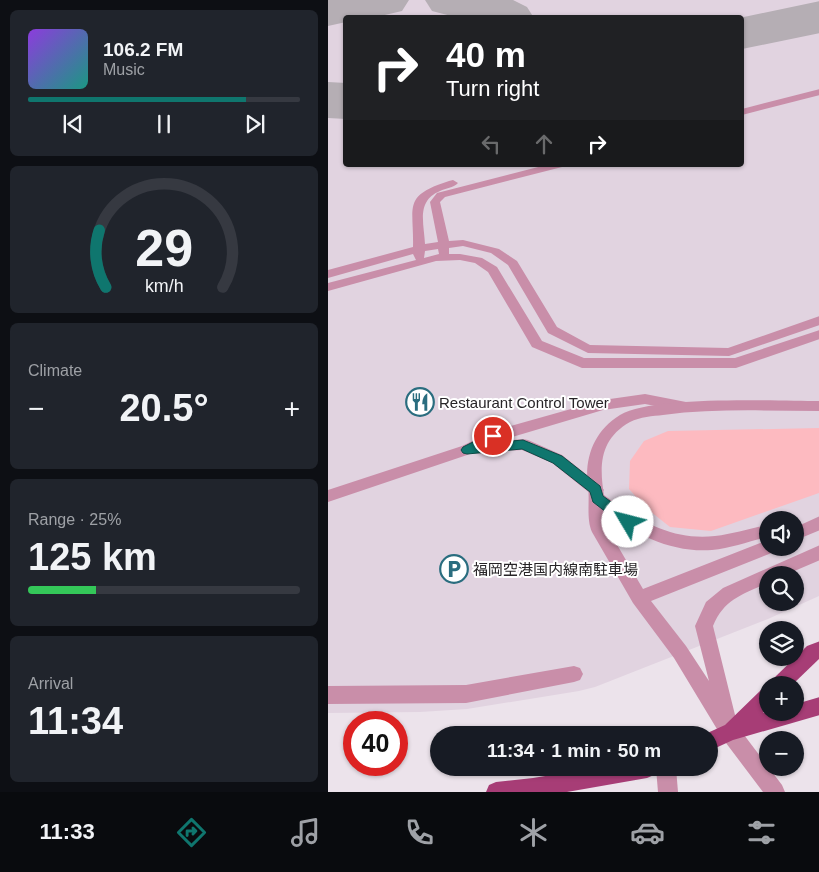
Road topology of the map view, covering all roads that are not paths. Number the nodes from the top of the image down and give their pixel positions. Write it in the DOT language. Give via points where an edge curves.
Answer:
graph roads {
  1 [pos="820,92"];
  2 [pos="820,101"];
  3 [pos="744,111"];
  4 [pos="744,120"];
  5 [pos="517,167"];
  6 [pos="550,167"];
  7 [pos="444,251"];
  8 [pos="419,256"];
  9 [pos="328,274"];
  10 [pos="328,287"];
  11 [pos="820,320"];
  12 [pos="820,334"];
  13 [pos="686,406"];
  14 [pos="820,406"];
  15 [pos="467,450"];
  16 [pos="596,494"];
  17 [pos="328,496"];
  18 [pos="820,521"];
  19 [pos="804,524"];
  20 [pos="804,530"];
  21 [pos="759,533"];
  22 [pos="759,551"];
  23 [pos="820,552"];
  24 [pos="788,566"];
  25 [pos="759,579"];
  26 [pos="639,598"];
  27 [pos="820,649"];
  28 [pos="574,674"];
  29 [pos="789,676"];
  30 [pos="328,695"];
  31 [pos="759,705"];
  32 [pos="820,706"];
  33 [pos="730,732"];
  34 [pos="718,738"];
  35 [pos="601,776"];
  36 [pos="667,776"];
  37 [pos="496,792"];
  38 [pos="668,792"];
  39 [pos="775,792"];
  1 -- 3 [label="street"];
  2 -- 4 [label="street"];
  5 -- 8 [label="street" via="439,186 422,197 417,205"];
  6 -- 7 [label="street" via="441,195 435,202 444,233"];
  7 -- 8 [label="street"];
  7 -- 11 [label="street" via="463,243 495,251 513,263 552,330 588,349 729,352"];
  7 -- 12 [label="street" via="478,260 493,270 537,344 582,363 736,363"];
  8 -- 9 [label="lane"];
  8 -- 10 [label="street"];
  13 -- 14 [label="street"];
  13 -- 15 [label="street" via="645,399 603,405 493,436"];
  13 -- 16 [label="street" via="626,418 613,428 603,439 596,455 593,472"];
  15 -- 16 [label="street" via="523,444 557,459"];
  15 -- 17 [label="street"];
  16 -- 21 [label="street" via="628,522 651,534 681,543 712,543"];
  16 -- 26 [label="street" via="598,527"];
  18 -- 19 [label="street"];
  18 -- 20 [label="street"];
  22 -- 26 [label="street"];
  23 -- 24 [label="street"];
  25 -- 33 [label="street" via="729,592 712,607 704,626"];
  26 -- 33 [label="street" via="680,652"];
  27 -- 29 [label="main road"];
  28 -- 30 [label="street" via="466,694"];
  31 -- 33 [label="main road"];
  32 -- 33 [label="main road"];
  33 -- 34 [label="main road"];
  33 -- 39 [label="street"];
  35 -- 37 [label="main road"];
  36 -- 38 [label="street"];
}
